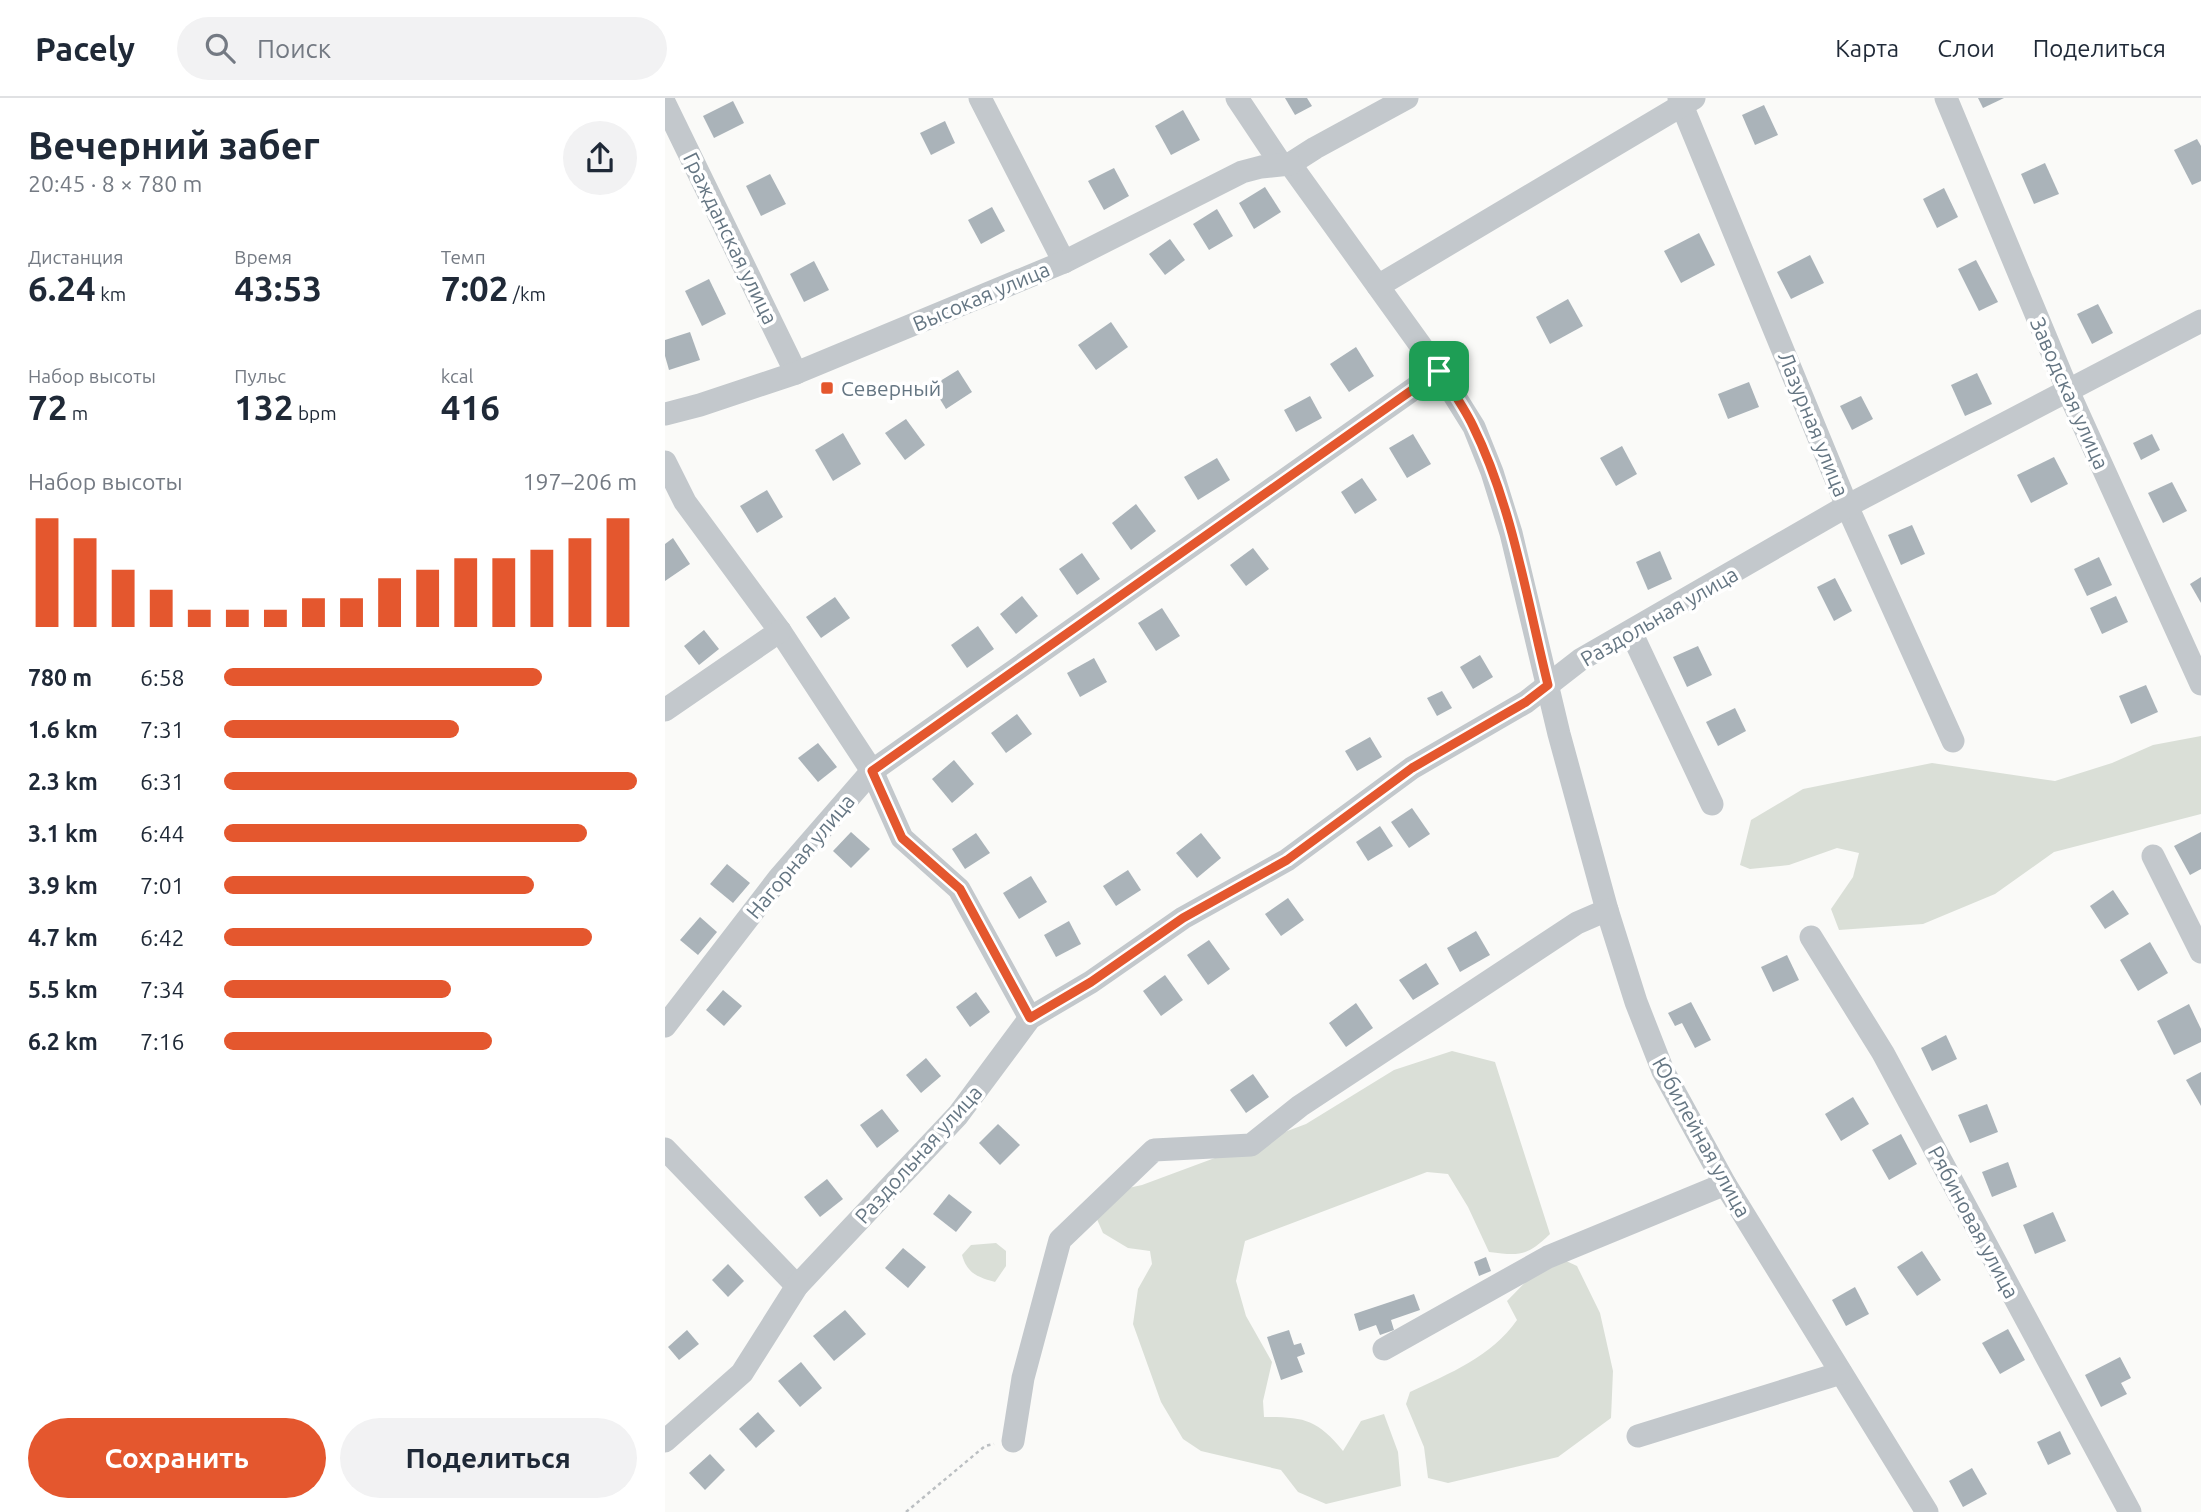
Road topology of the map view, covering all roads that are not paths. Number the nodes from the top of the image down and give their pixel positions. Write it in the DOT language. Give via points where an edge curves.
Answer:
graph roads {
  1 [pos="980,98"];
  2 [pos="1237,98"];
  3 [pos="1407,98"];
  4 [pos="1946,98"];
  5 [pos="1684,100"];
  6 [pos="665,104"];
  7 [pos="674,140"];
  8 [pos="1285,164"];
  9 [pos="1064,262"];
  10 [pos="1378,286"];
  11 [pos="2201,321"];
  12 [pos="1439,371"];
  13 [pos="796,373"];
  14 [pos="2068,391"];
  15 [pos="665,414"];
  16 [pos="665,462"];
  17 [pos="1847,506"];
  18 [pos="780,631"];
  19 [pos="1631,632"];
  20 [pos="2201,684"];
  21 [pos="1548,685"];
  22 [pos="665,710"];
  23 [pos="1953,741"];
  24 [pos="872,771"];
  25 [pos="1712,804"];
  26 [pos="2153,856"];
  27 [pos="1607,910"];
  28 [pos="1811,937"];
  29 [pos="2201,952"];
  30 [pos="1030,1018"];
  31 [pos="665,1026"];
  32 [pos="665,1149"];
  33 [pos="1725,1184"];
  34 [pos="797,1286"];
  35 [pos="1384,1349"];
  36 [pos="1841,1373"];
  37 [pos="1638,1436"];
  38 [pos="665,1441"];
  39 [pos="1013,1441"];
  40 [pos="1927,1512"];
  41 [pos="2130,1512"];
  1 -- 9 [label="street"];
  2 -- 8 [label="street, Юбилейная улица"];
  3 -- 8 [label="street"];
  4 -- 14 [label="street, Заводская улица"];
  5 -- 10 [label="street"];
  5 -- 17 [label="street, Лазурная улица"];
  6 -- 7 [label="street, Гражданская улица"];
  7 -- 13 [label="street, Гражданская улица"];
  8 -- 9 [label="street, Высокая улица" via="1242,172"];
  8 -- 10 [label="street, Юбилейная улица"];
  9 -- 13 [label="street, Высокая улица"];
  10 -- 12 [label="street, Юбилейная улица"];
  11 -- 14 [label="street, Раздольная улица"];
  12 -- 21 [label="street, Юбилейная улица" via="1474,427 1492,472"];
  12 -- 24 [label="street, Нагорная улица"];
  13 -- 15 [label="street, Высокая улица"];
  14 -- 17 [label="street, Раздольная улица"];
  14 -- 20 [label="street, Заводская улица"];
  16 -- 18 [label="street" via="685,502"];
  17 -- 19 [label="street, Раздольная улица"];
  17 -- 23 [label="street, Лазурная улица"];
  18 -- 22 [label="street"];
  18 -- 24 [label="street"];
  19 -- 21 [label="street, Раздольная улица" via="1580,660"];
  19 -- 25 [label="street"];
  21 -- 27 [label="street, Юбилейная улица"];
  21 -- 30 [label="street, Раздольная улица" via="1412,768 1287,860 1183,918"];
  24 -- 30 [label="street" via="902,838 960,889"];
  24 -- 31 [label="street, Нагорная улица" via="779,878"];
  26 -- 29 [label="street"];
  27 -- 33 [label="street, Юбилейная улица" via="1663,1071"];
  27 -- 39 [label="street" via="1577,922 1300,1105 1251,1145 1154,1150 1060,1240 1023,1378"];
  28 -- 41 [label="street, Рябиновая улица" via="1883,1053"];
  30 -- 34 [label="street, Раздольная улица" via="958,1115"];
  32 -- 34 [label="street"];
  33 -- 35 [label="street" via="1548,1257"];
  33 -- 36 [label="street, Юбилейная улица"];
  34 -- 38 [label="street, Раздольная улица" via="742,1373"];
  36 -- 37 [label="street"];
  36 -- 40 [label="street, Юбилейная улица"];
}
